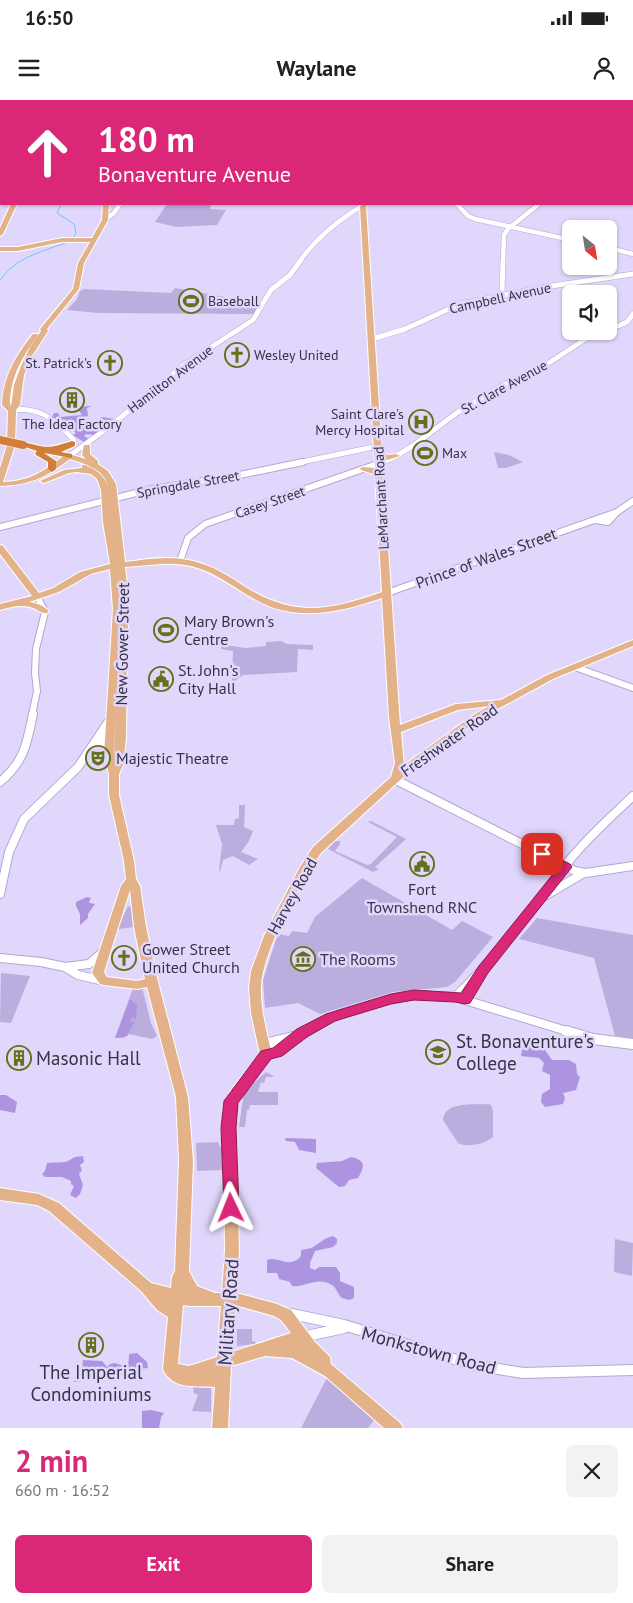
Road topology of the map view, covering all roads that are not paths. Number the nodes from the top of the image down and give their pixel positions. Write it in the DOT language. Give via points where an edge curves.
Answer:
graph roads {
  1 [pos="14,205"];
  2 [pos="119,205"];
  3 [pos="458,205"];
  4 [pos="538,205"];
  5 [pos="106,206"];
  6 [pos="363,208"];
  7 [pos="106,220"];
  8 [pos="510,227"];
  9 [pos="98,232"];
  10 [pos="0,234"];
  11 [pos="562,238"];
  12 [pos="77,240"];
  13 [pos="94,240"];
  14 [pos="14,244"];
  15 [pos="89,247"];
  16 [pos="25,248"];
  17 [pos="0,249"];
  18 [pos="618,250"];
  19 [pos="633,254"];
  20 [pos="4,256"];
  21 [pos="633,274"];
  22 [pos="504,295"];
  23 [pos="633,314"];
  24 [pos="617,326"];
  25 [pos="43,329"];
  26 [pos="372,339"];
  27 [pos="584,340"];
  28 [pos="12,410"];
  29 [pos="0,441"];
  30 [pos="73,442"];
  31 [pos="89,445"];
  32 [pos="378,450"];
  33 [pos="39,451"];
  34 [pos="396,456"];
  35 [pos="69,459"];
  36 [pos="379,464"];
  37 [pos="52,469"];
  38 [pos="97,470"];
  39 [pos="363,470"];
  40 [pos="4,471"];
  41 [pos="379,474"];
  42 [pos="43,478"];
  43 [pos="0,480"];
  44 [pos="0,486"];
  45 [pos="110,499"];
  46 [pos="633,502"];
  47 [pos="633,510"];
  48 [pos="620,511"];
  49 [pos="586,522"];
  50 [pos="0,527"];
  51 [pos="0,548"];
  52 [pos="180,561"];
  53 [pos="118,567"];
  54 [pos="94,570"];
  55 [pos="116,577"];
  56 [pos="24,580"];
  57 [pos="59,588"];
  58 [pos="387,593"];
  59 [pos="37,596"];
  60 [pos="3,607"];
  61 [pos="45,612"];
  62 [pos="633,643"];
  63 [pos="575,667"];
  64 [pos="633,688"];
  65 [pos="504,701"];
  66 [pos="111,718"];
  67 [pos="120,725"];
  68 [pos="396,730"];
  69 [pos="109,739"];
  70 [pos="86,757"];
  71 [pos="114,774"];
  72 [pos="394,779"];
  73 [pos="0,782"];
  74 [pos="633,796"];
  75 [pos="574,856"];
  76 [pos="633,866"];
  77 [pos="566,867"];
  78 [pos="588,872"];
  79 [pos="131,879"];
  80 [pos="0,894"];
  81 [pos="543,897"];
  82 [pos="137,905"];
  83 [pos="120,906"];
  84 [pos="104,951"];
  85 [pos="0,958"];
  86 [pos="66,967"];
  87 [pos="104,981"];
  88 [pos="152,982"];
  89 [pos="460,998"];
  90 [pos="633,1044"];
  91 [pos="266,1050"];
  92 [pos="0,1194"];
  93 [pos="182,1272"];
  94 [pos="146,1287"];
  95 [pos="178,1298"];
  96 [pos="214,1299"];
  97 [pos="230,1299"];
  98 [pos="175,1314"];
  99 [pos="286,1315"];
  100 [pos="346,1327"];
  101 [pos="302,1337"];
  102 [pos="265,1349"];
  103 [pos="225,1362"];
  104 [pos="170,1369"];
  105 [pos="633,1370"];
  106 [pos="330,1371"];
  107 [pos="222,1382"];
  108 [pos="220,1428"];
  109 [pos="395,1428"];
  1 -- 10 [label="main road"];
  2 -- 7 [label="street"];
  3 -- 8 [label="street" via="473,218"];
  4 -- 8 [label="street"];
  5 -- 7 [label="main road"];
  6 -- 26 [label="main road, LeMarchant Road"];
  6 -- 31 [label="street, Hamilton Avenue" via="310,247 290,275 276,284 253,320 185,364"];
  7 -- 9 [label="main road"];
  8 -- 11 [label="street"];
  8 -- 22 [label="street" via="503,239 501,281"];
  9 -- 12 [label="main road"];
  9 -- 13 [label="main road"];
  12 -- 13 [label="main road"];
  12 -- 15 [label="main road"];
  12 -- 16 [label="main road"];
  13 -- 15 [label="main road"];
  14 -- 16 [label="main road"];
  15 -- 25 [label="main road" via="81,263 76,289"];
  16 -- 17 [label="main road"];
  16 -- 20 [label="main road"];
  18 -- 19 [label="street"];
  21 -- 22 [label="street, Campbell Avenue"];
  22 -- 26 [label="street, Campbell Avenue" via="454,305 405,330"];
  23 -- 24 [label="street, St. Clare Avenue"];
  25 -- 28 [label="main road" via="45,331 21,376 16,405"];
  25 -- 28 [label="main road" via="23,352 9,382 6,405"];
  26 -- 32 [label="main road, LeMarchant Road"];
  27 -- 34 [label="street, St. Clare Avenue" via="542,368 509,382 458,412"];
  28 -- 30 [label="street" via="41,411"];
  28 -- 40 [label="main road" via="11,445"];
  29 -- 33 [label="highway, bridge"];
  30 -- 33 [label="highway" via="58,450"];
  31 -- 35 [label="street, Hamilton Avenue"];
  31 -- 38 [label="main road, New Gower Street" via="86,455"];
  32 -- 34 [label="main road" via="387,458"];
  32 -- 36 [label="main road, LeMarchant Road"];
  32 -- 45 [label="street, Springdale Street"];
  33 -- 35 [label="highway"];
  33 -- 37 [label="highway" via="52,461"];
  34 -- 36 [label="street, St. Clare Avenue"];
  35 -- 37 [label="main road"];
  35 -- 38 [label="main road"];
  35 -- 42 [label="main road"];
  36 -- 39 [label="street, Casey Street"];
  36 -- 41 [label="main road, LeMarchant Road"];
  37 -- 42 [label="main road"];
  38 -- 42 [label="main road" via="69,470"];
  38 -- 45 [label="main road, New Gower Street"];
  39 -- 41 [label="main road" via="374,470"];
  39 -- 52 [label="street, Casey Street" via="205,524 188,538"];
  40 -- 42 [label="main road" via="21,480"];
  40 -- 43 [label="main road"];
  41 -- 58 [label="main road, LeMarchant Road"];
  42 -- 44 [label="main road" via="28,486"];
  45 -- 50 [label="street, Springdale Street"];
  45 -- 53 [label="main road, New Gower Street"];
  46 -- 48 [label="street"];
  47 -- 48 [label="street"];
  48 -- 49 [label="street, Prince of Wales Street"];
  48 -- 49 [label="street, Prince of Wales Street" via="608,522"];
  49 -- 58 [label="street, Prince of Wales Street"];
  51 -- 56 [label="main road"];
  52 -- 53 [label="main road"];
  52 -- 58 [label="main road" via="211,569 259,600 293,611 325,611"];
  53 -- 54 [label="main road"];
  53 -- 55 [label="main road, New Gower Street"];
  53 -- 67 [label="main road, New Gower Street" via="125,601"];
  54 -- 55 [label="main road"];
  54 -- 57 [label="main road"];
  55 -- 66 [label="main road, New Gower Street"];
  56 -- 59 [label="main road"];
  56 -- 60 [label="main road" via="21,594"];
  57 -- 59 [label="main road"];
  57 -- 61 [label="main road"];
  58 -- 68 [label="main road, LeMarchant Road"];
  59 -- 60 [label="main road"];
  59 -- 61 [label="street"];
  60 -- 61 [label="main road" via="35,605"];
  61 -- 73 [label="street" via="35,656 37,689 26,748 15,768"];
  62 -- 63 [label="main road, Freshwater Road"];
  63 -- 64 [label="street"];
  63 -- 65 [label="main road, Freshwater Road"];
  65 -- 68 [label="main road, Freshwater Road" via="456,707"];
  65 -- 72 [label="main road, Freshwater Road" via="470,722"];
  66 -- 69 [label="main road, New Gower Street"];
  66 -- 70 [label="street"];
  67 -- 69 [label="street"];
  67 -- 71 [label="main road, New Gower Street" via="118,765"];
  68 -- 72 [label="main road, LeMarchant Road" via="400,764"];
  69 -- 70 [label="street"];
  69 -- 71 [label="main road, New Gower Street" via="110,766"];
  70 -- 80 [label="street" via="24,819 9,852"];
  71 -- 79 [label="main road" via="114,795"];
  72 -- 77 [label="street"];
  72 -- 91 [label="main road, Harvey Road" via="312,857 270,936 256,981 257,1013"];
  74 -- 75 [label="street"];
  75 -- 77 [label="street"];
  75 -- 78 [label="street" via="579,868"];
  76 -- 78 [label="street"];
  77 -- 78 [label="street"];
  77 -- 81 [label="street"];
  78 -- 81 [label="street" via="571,878"];
  79 -- 82 [label="main road"];
  79 -- 83 [label="main road"];
  81 -- 89 [label="street"];
  82 -- 83 [label="main road" via="129,902"];
  82 -- 88 [label="main road"];
  83 -- 84 [label="main road"];
  84 -- 86 [label="street" via="87,965"];
  84 -- 87 [label="main road" via="98,973"];
  85 -- 86 [label="street"];
  86 -- 87 [label="street"];
  87 -- 88 [label="main road"];
  88 -- 93 [label="main road" via="185,1117"];
  89 -- 90 [label="street" via="593,1039"];
  89 -- 91 [label="street" via="414,995 391,999 331,1017 297,1036 277,1052"];
  91 -- 97 [label="main road, Military Road" via="231,1101 229,1110"];
  92 -- 94 [label="main road" via="39,1200 54,1206"];
  93 -- 95 [label="main road"];
  93 -- 96 [label="main road" via="192,1291"];
  94 -- 95 [label="main road, Monkstown Road"];
  94 -- 98 [label="main road"];
  95 -- 96 [label="main road, Monkstown Road"];
  95 -- 98 [label="main road"];
  96 -- 97 [label="main road, Monkstown Road"];
  97 -- 99 [label="main road, Monkstown Road" via="271,1308"];
  97 -- 103 [label="main road, Military Road"];
  98 -- 104 [label="main road"];
  99 -- 100 [label="street, Monkstown Road"];
  99 -- 101 [label="main road"];
  100 -- 101 [label="street, Monkstown Road"];
  100 -- 105 [label="street, Monkstown Road" via="466,1363 501,1370 549,1373"];
  101 -- 102 [label="main road"];
  101 -- 106 [label="main road"];
  102 -- 103 [label="main road"];
  102 -- 106 [label="main road" via="294,1351"];
  103 -- 104 [label="main road" via="189,1373"];
  103 -- 107 [label="main road, Military Road"];
  104 -- 107 [label="main road" via="184,1379"];
  106 -- 109 [label="main road"];
  107 -- 108 [label="main road, Military Road"];
}
